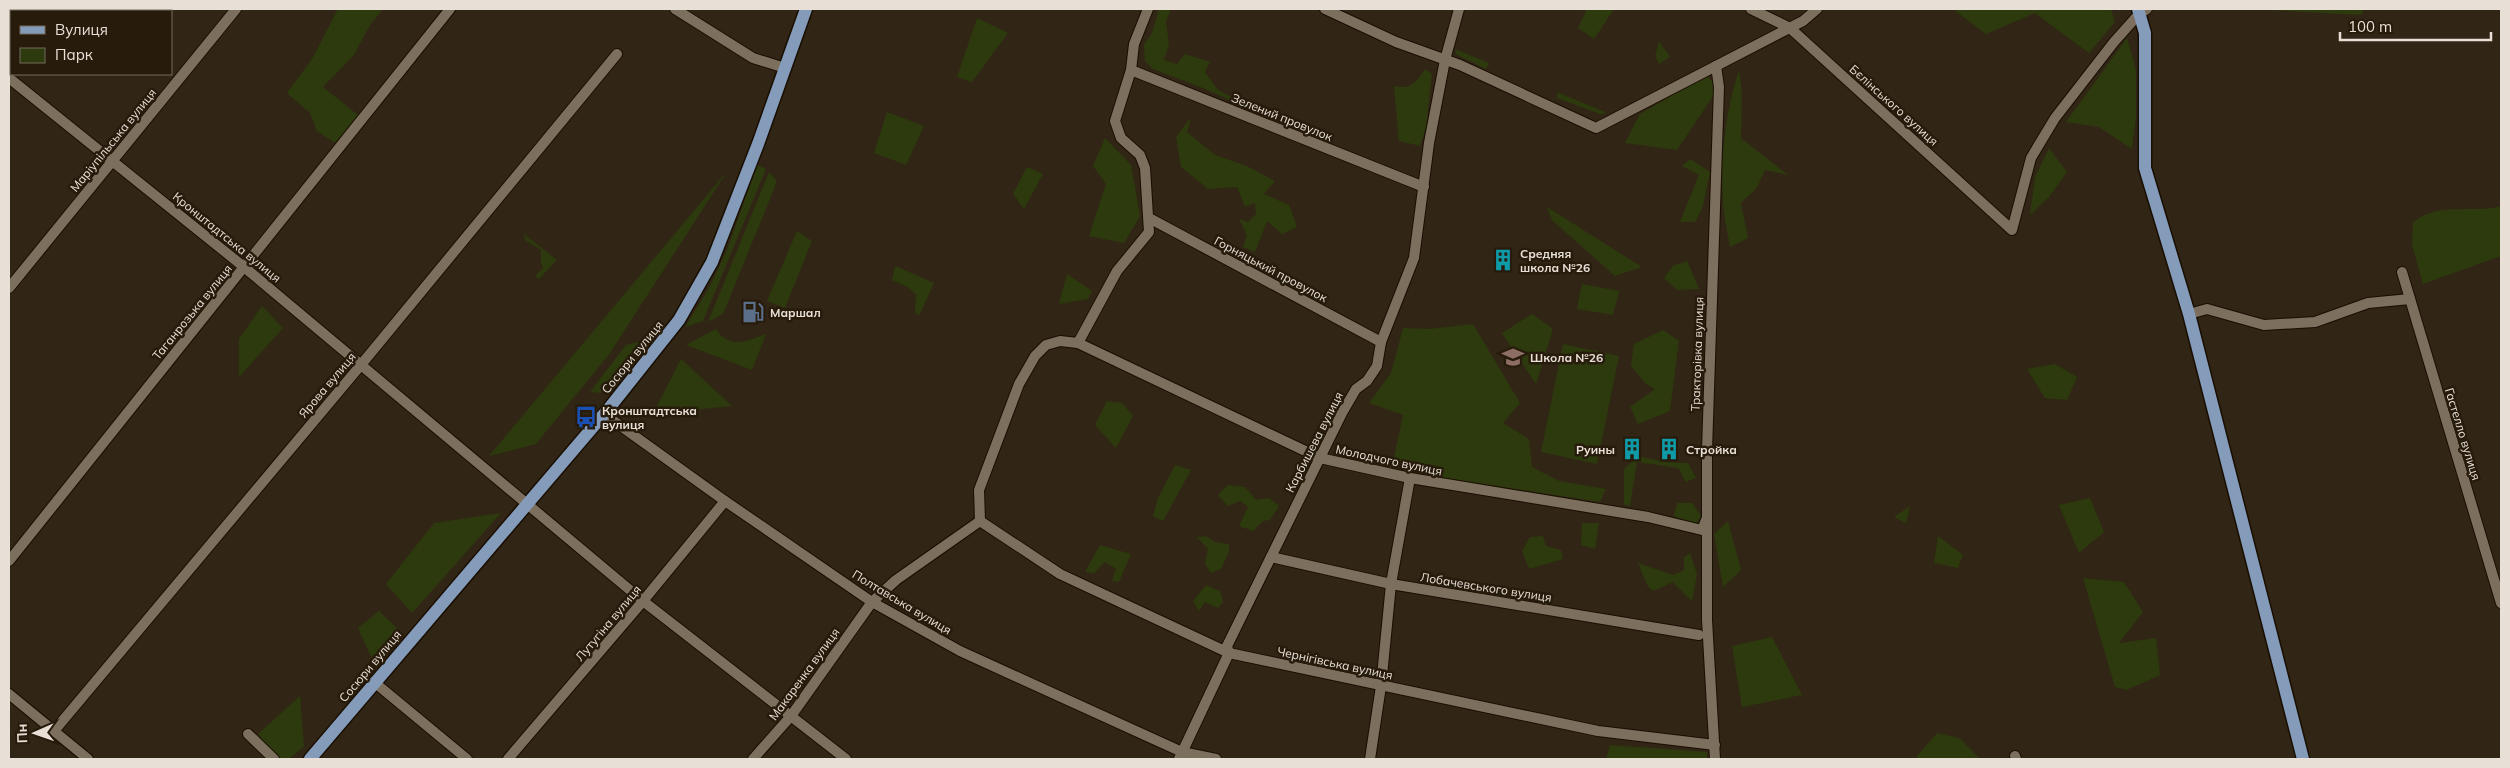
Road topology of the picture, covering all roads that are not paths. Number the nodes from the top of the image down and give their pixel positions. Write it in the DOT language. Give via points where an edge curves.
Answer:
graph roads {
  1 [pos="236,9"];
  2 [pos="450,9"];
  3 [pos="675,9"];
  4 [pos="806,9"];
  5 [pos="1148,9"];
  6 [pos="1325,9"];
  7 [pos="1459,9"];
  8 [pos="1751,9"];
  9 [pos="1817,9"];
  10 [pos="2141,10"];
  11 [pos="1790,28"];
  12 [pos="618,54"];
  13 [pos="1445,60"];
  14 [pos="1716,66"];
  15 [pos="785,68"];
  16 [pos="1131,70"];
  17 [pos="9,78"];
  18 [pos="113,160"];
  19 [pos="1424,186"];
  20 [pos="1149,218"];
  21 [pos="244,267"];
  22 [pos="2402,272"];
  23 [pos="9,288"];
  24 [pos="2410,299"];
  25 [pos="2189,314"];
  26 [pos="1381,342"];
  27 [pos="1078,343"];
  28 [pos="360,366"];
  29 [pos="604,414"];
  30 [pos="1320,458"];
  31 [pos="1410,478"];
  32 [pos="725,501"];
  33 [pos="526,504"];
  34 [pos="1708,517"];
  35 [pos="980,521"];
  36 [pos="1271,557"];
  37 [pos="9,561"];
  38 [pos="1391,584"];
  39 [pos="643,601"];
  40 [pos="872,602"];
  41 [pos="2501,603"];
  42 [pos="1699,634"];
  43 [pos="1229,653"];
  44 [pos="374,682"];
  45 [pos="1381,686"];
  46 [pos="9,694"];
  47 [pos="791,716"];
  48 [pos="54,731"];
  49 [pos="248,734"];
  50 [pos="1715,745"];
  51 [pos="1180,755"];
  52 [pos="88,759"];
  53 [pos="274,759"];
  54 [pos="310,759"];
  55 [pos="466,759"];
  56 [pos="508,759"];
  57 [pos="753,759"];
  58 [pos="846,759"];
  59 [pos="1216,759"];
  60 [pos="1370,759"];
  61 [pos="1715,759"];
  62 [pos="2303,759"];
  1 -- 18 [label="street, Маріупільська вулиця"];
  2 -- 21 [label="street, Таганрозька вулиця"];
  3 -- 15 [label="street" via="749,56"];
  4 -- 15 [label="main road, Сосюри вулиця"];
  5 -- 16 [label="street" via="1134,44"];
  6 -- 13 [label="street" via="1396,42"];
  7 -- 13 [label="street, Карбишева вулиця"];
  8 -- 11 [label="street, Бєлінського вулиця"];
  9 -- 11 [label="street"];
  10 -- 11 [label="street, Бєлінського вулиця" via="2055,118 2031,158 2012,230"];
  10 -- 25 [label="main road" via="2145,33 2145,168"];
  11 -- 14 [label="street"];
  12 -- 28 [label="street, Ярова вулиця"];
  13 -- 14 [label="street" via="1596,128"];
  13 -- 19 [label="street, Карбишева вулиця"];
  14 -- 34 [label="street, Тракторівка вулиця" via="1719,87 1708,356"];
  15 -- 29 [label="main road, Сосюри вулиця" via="716,253 697,292 664,342"];
  16 -- 19 [label="street, Зелений провулок"];
  16 -- 20 [label="street" via="1115,121 1121,138 1140,155 1146,168"];
  17 -- 18 [label="street, Кронштадтська вулиця"];
  18 -- 21 [label="street, Кронштадтська вулиця"];
  18 -- 23 [label="street, Маріупільська вулиця"];
  19 -- 26 [label="street, Карбишева вулиця" via="1414,258"];
  20 -- 26 [label="street, Горняцький провулок"];
  20 -- 27 [label="street" via="1149,232 1117,271"];
  21 -- 28 [label="street, Кронштадтська вулиця"];
  21 -- 37 [label="street, Таганрозька вулиця"];
  22 -- 24 [label="street, Гастелло вулиця"];
  24 -- 25 [label="street" via="2368,303 2315,322 2264,325 2207,309"];
  24 -- 41 [label="street, Гастелло вулиця"];
  25 -- 62 [label="main road"];
  26 -- 30 [label="street, Карбишева вулиця" via="1377,366 1367,382 1356,389"];
  27 -- 30 [label="street, Молодчого вулиця"];
  27 -- 35 [label="street" via="1060,341 1046,345 1035,356 1019,384 979,490"];
  28 -- 33 [label="street, Кронштадтська вулиця"];
  28 -- 48 [label="street, Ярова вулиця"];
  29 -- 32 [label="street, Полтавська вулиця"];
  29 -- 33 [label="main road, Сосюри вулиця"];
  30 -- 31 [label="street, Молодчого вулиця"];
  30 -- 36 [label="street, Карбишева вулиця"];
  31 -- 34 [label="street, Молодчого вулиця" via="1702,530"];
  31 -- 38 [label="street"];
  32 -- 39 [label="street, Лутугіна вулиця"];
  32 -- 40 [label="street, Полтавська вулиця"];
  33 -- 39 [label="street, Кронштадтська вулиця"];
  33 -- 44 [label="main road, Сосюри вулиця"];
  34 -- 50 [label="street, Тракторівка вулиця" via="1707,620"];
  35 -- 40 [label="street, Макаренка вулиця" via="896,580"];
  35 -- 43 [label="street, Чернігівська вулиця" via="1060,574"];
  36 -- 38 [label="street, Лобачевського вулиця"];
  36 -- 43 [label="street, Карбишева вулиця" via="1227,646"];
  38 -- 42 [label="street, Лобачевського вулиця"];
  38 -- 45 [label="street"];
  39 -- 47 [label="street, Кронштадтська вулиця"];
  39 -- 56 [label="street, Лутугіна вулиця"];
  40 -- 47 [label="street, Макаренка вулиця"];
  40 -- 51 [label="street, Полтавська вулиця" via="960,651"];
  43 -- 45 [label="street, Чернігівська вулиця"];
  43 -- 51 [label="street, Карбишева вулиця"];
  44 -- 54 [label="main road, Сосюри вулиця"];
  44 -- 55 [label="street"];
  45 -- 50 [label="street, Чернігівська вулиця" via="1598,731"];
  45 -- 60 [label="street"];
  46 -- 48 [label="street"];
  47 -- 57 [label="street, Макаренка вулиця"];
  47 -- 58 [label="street, Кронштадтська вулиця"];
  48 -- 52 [label="street"];
  49 -- 53 [label="street"];
  50 -- 61 [label="street, Тракторівка вулиця"];
  51 -- 59 [label="street, Полтавська вулиця"];
}
